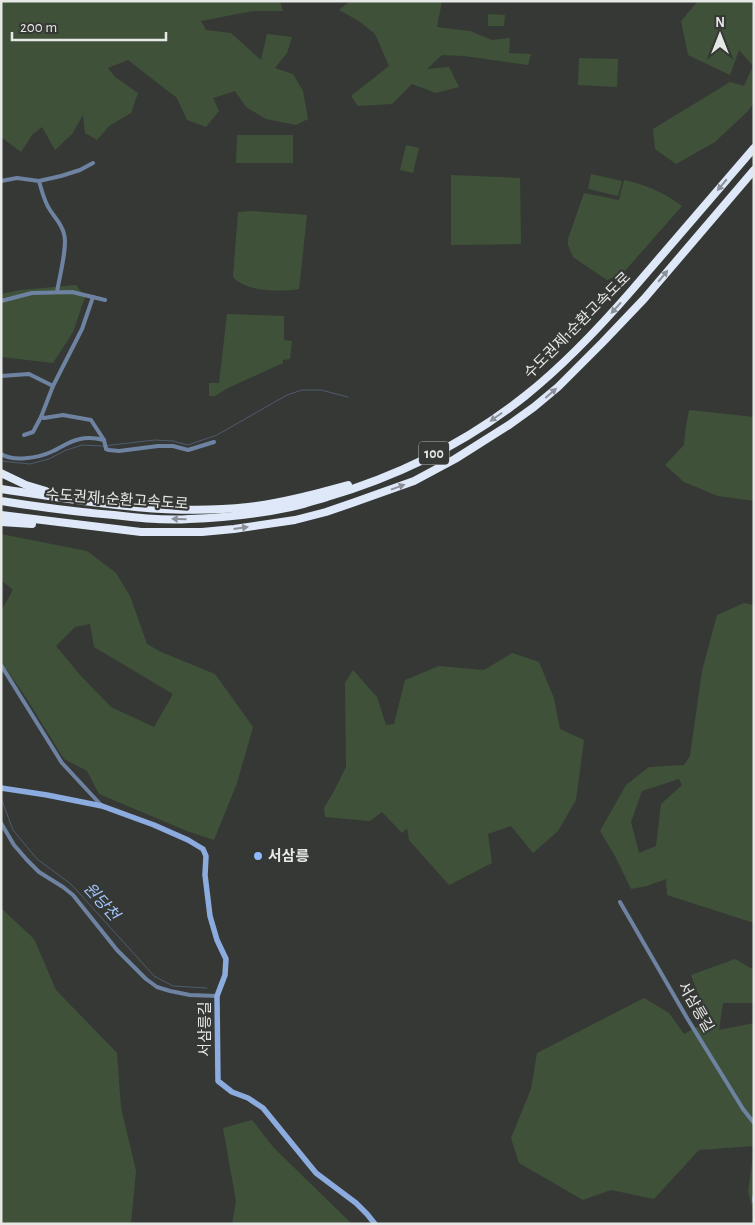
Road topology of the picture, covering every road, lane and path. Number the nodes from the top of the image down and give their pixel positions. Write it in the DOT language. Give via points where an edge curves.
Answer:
graph roads {
  1 [pos="754,148"];
  2 [pos="93,163"];
  3 [pos="754,170"];
  4 [pos="1,181"];
  5 [pos="39,181"];
  6 [pos="57,292"];
  7 [pos="93,297"];
  8 [pos="105,300"];
  9 [pos="1,301"];
  10 [pos="1,376"];
  11 [pos="53,386"];
  12 [pos="41,416"];
  13 [pos="24,435"];
  14 [pos="104,441"];
  15 [pos="214,442"];
  16 [pos="1,454"];
  17 [pos="408,467"];
  18 [pos="3,474"];
  19 [pos="1,489"];
  20 [pos="1,501"];
  21 [pos="119,506"];
  22 [pos="1,515"];
  23 [pos="1,522"];
  24 [pos="109,529"];
  25 [pos="1,665"];
  26 [pos="1,788"];
  27 [pos="102,806"];
  28 [pos="1,823"];
  29 [pos="620,902"];
  30 [pos="217,996"];
  31 [pos="754,1123"];
  32 [pos="375,1224"];
  1 -- 17 [label="highway, 수도권제1순환고속도로 / 100, one-way" via="614,312 570,356 525,396 475,432"];
  2 -- 5 [label="street" via="62,176"];
  24 -- 3 [label="highway, 수도권제1순환고속도로 / 100, one-way" via="202,532 295,520 414,481 455,459 509,426 558,387 644,299"];
  4 -- 5 [label="street" via="17,178"];
  5 -- 6 [label="street" via="44,200 65,235"];
  6 -- 7 [label="street"];
  6 -- 9 [label="street" via="32,293"];
  7 -- 8 [label="street"];
  7 -- 11 [label="street" via="82,329"];
  10 -- 11 [label="street" via="28,374"];
  11 -- 12 [label="street"];
  12 -- 13 [label="street" via="33,432"];
  12 -- 14 [label="street" via="63,415 92,420"];
  14 -- 15 [label="street" via="106,449 119,451 158,446 188,450"];
  14 -- 16 [label="street" via="91,437 80,439 50,453 20,459"];
  17 -- 20 [label="highway, 수도권제1순환고속도로 / 100, one-way" via="292,507 188,520 96,514"];
  17 -- 21 [label="highway" via="263,505 221,509"];
  18 -- 21 [label="highway" via="51,493"];
  19 -- 21 [label="highway"];
  22 -- 24 [label="highway, 수도권제1순환고속도로 / 100"];
  23 -- 24 [label="highway"];
  25 -- 27 [label="street, 서삼릉길" via="62,763"];
  26 -- 27 [label="street, 서삼릉길"];
  27 -- 30 [label="street, 서삼릉길" via="154,825 203,849 210,916 226,959 225,975"];
  28 -- 30 [label="street" via="27,860 73,895 117,950 146,979 170,991"];
  29 -- 31 [label="street, 서삼릉길" via="687,1018"];
  30 -- 32 [label="street, 서삼릉길" via="218,1081 262,1108 316,1173 356,1203"];
}
